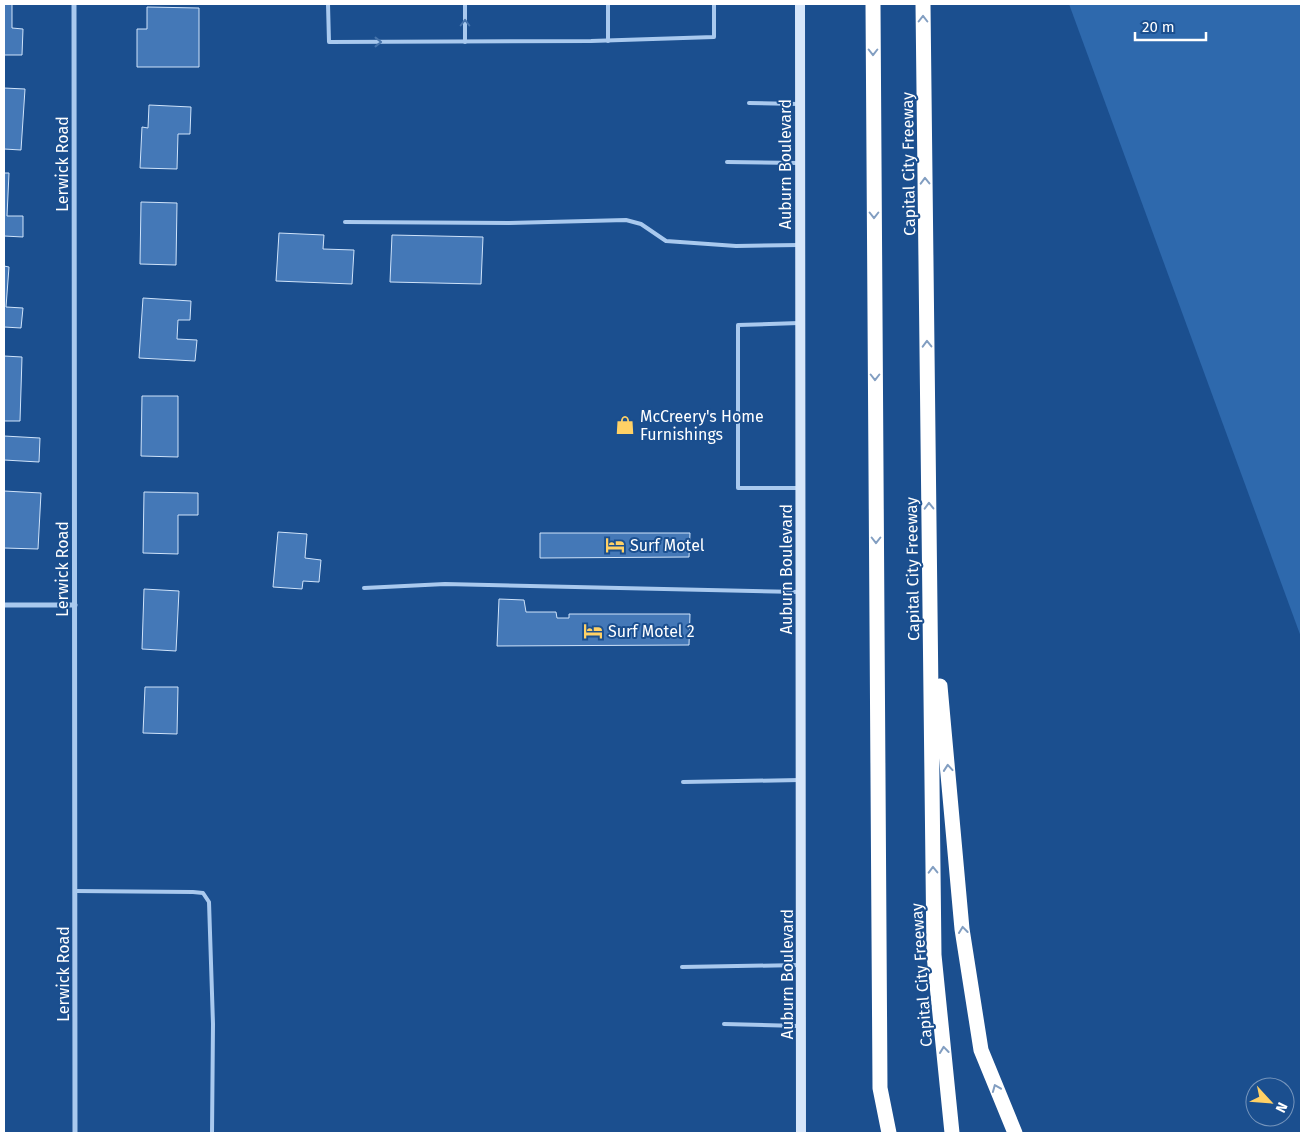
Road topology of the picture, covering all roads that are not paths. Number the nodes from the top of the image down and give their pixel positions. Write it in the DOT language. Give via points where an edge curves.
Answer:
graph roads {
  1 [pos="74,4"];
  2 [pos="328,4"];
  3 [pos="465,4"];
  4 [pos="608,4"];
  5 [pos="714,4"];
  6 [pos="800,4"];
  7 [pos="873,4"];
  8 [pos="923,4"];
  9 [pos="608,41"];
  10 [pos="465,42"];
  11 [pos="749,103"];
  12 [pos="800,104"];
  13 [pos="727,162"];
  14 [pos="800,163"];
  15 [pos="345,222"];
  16 [pos="800,246"];
  17 [pos="801,323"];
  18 [pos="801,488"];
  19 [pos="930,573"];
  20 [pos="364,588"];
  21 [pos="801,592"];
  22 [pos="4,605"];
  23 [pos="75,605"];
  24 [pos="802,780"];
  25 [pos="683,782"];
  26 [pos="75,891"];
  27 [pos="802,965"];
  28 [pos="682,967"];
  29 [pos="724,1024"];
  30 [pos="801,1026"];
  31 [pos="880,1088"];
  32 [pos="75,1133"];
  33 [pos="212,1133"];
  34 [pos="801,1133"];
  35 [pos="877,1133"];
  36 [pos="889,1133"];
  37 [pos="952,1133"];
  38 [pos="1015,1133"];
  1 -- 23 [label="street, Lerwick Road"];
  2 -- 10 [label="lane, one-way" via="329,42"];
  10 -- 3 [label="lane, one-way"];
  4 -- 9 [label="lane"];
  5 -- 9 [label="lane" via="714,37"];
  6 -- 12 [label="main road, Auburn Boulevard"];
  7 -- 31 [label="highway, Capital City Freeway, one-way"];
  19 -- 8 [label="highway, Capital City Freeway, one-way"];
  9 -- 10 [label="lane"];
  11 -- 12 [label="lane"];
  12 -- 14 [label="main road, Auburn Boulevard"];
  13 -- 14 [label="lane"];
  14 -- 16 [label="main road, Auburn Boulevard"];
  15 -- 16 [label="lane" via="626,220 642,224 666,241"];
  16 -- 17 [label="main road, Auburn Boulevard"];
  17 -- 18 [label="main road, Auburn Boulevard"];
  17 -- 18 [label="lane" via="738,325 738,488"];
  18 -- 21 [label="main road, Auburn Boulevard"];
  37 -- 19 [label="highway, Capital City Freeway, one-way" via="934,955"];
  38 -- 19 [label="highway, one-way" via="981,1050 962,929"];
  20 -- 21 [label="lane" via="445,584"];
  21 -- 24 [label="main road, Auburn Boulevard"];
  22 -- 23 [label="street"];
  23 -- 26 [label="street, Lerwick Road"];
  24 -- 25 [label="lane"];
  24 -- 27 [label="main road, Auburn Boulevard"];
  26 -- 32 [label="street, Lerwick Road"];
  26 -- 33 [label="lane" via="194,892 203,893 209,902"];
  27 -- 28 [label="lane"];
  27 -- 30 [label="main road, Auburn Boulevard"];
  29 -- 30 [label="lane"];
  30 -- 34 [label="main road, Auburn Boulevard"];
  31 -- 35 [label="highway"];
  31 -- 36 [label="highway, Capital City Freeway"];
}
